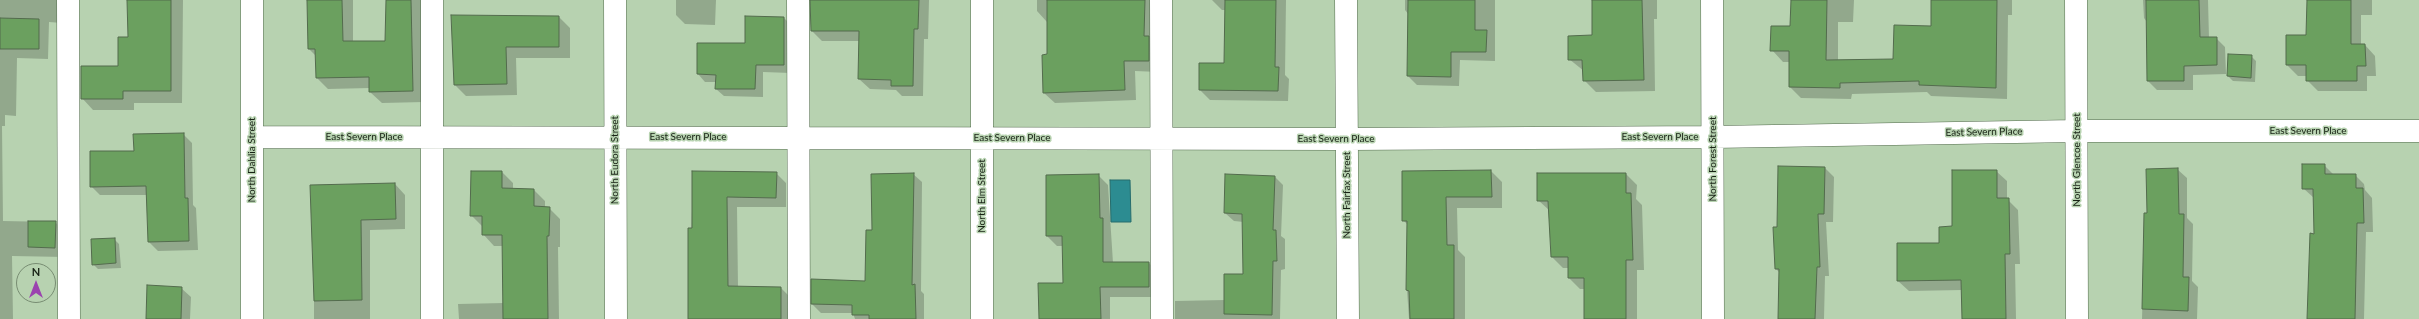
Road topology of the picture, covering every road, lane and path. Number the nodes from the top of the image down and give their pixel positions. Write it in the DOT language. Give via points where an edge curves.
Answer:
graph roads {
  1 [pos="68,0"];
  2 [pos="252,0"];
  3 [pos="432,0"];
  4 [pos="615,0"];
  5 [pos="798,0"];
  6 [pos="982,0"];
  7 [pos="1161,0"];
  8 [pos="1346,0"];
  9 [pos="1712,0"];
  10 [pos="2076,0"];
  11 [pos="2076,130"];
  12 [pos="2419,131"];
  13 [pos="252,136"];
  14 [pos="1713,136"];
  15 [pos="432,137"];
  16 [pos="615,137"];
  17 [pos="798,137"];
  18 [pos="982,137"];
  19 [pos="1161,139"];
  20 [pos="1347,139"];
  21 [pos="69,319"];
  22 [pos="252,319"];
  23 [pos="432,319"];
  24 [pos="616,319"];
  25 [pos="799,319"];
  26 [pos="982,319"];
  27 [pos="1162,319"];
  28 [pos="1348,319"];
  29 [pos="1713,319"];
  30 [pos="2077,319"];
  1 -- 21 [label="street"];
  2 -- 13 [label="street, North Dahlia Street"];
  3 -- 15 [label="street"];
  4 -- 16 [label="street, North Eudora Street"];
  5 -- 17 [label="street"];
  6 -- 18 [label="street, North Elm Street"];
  7 -- 19 [label="street"];
  8 -- 20 [label="street, North Fairfax Street"];
  9 -- 14 [label="street, North Forest Street"];
  10 -- 11 [label="street, North Glencoe Street"];
  11 -- 12 [label="street, East Severn Place"];
  11 -- 14 [label="street, East Severn Place"];
  11 -- 30 [label="street, North Glencoe Street"];
  13 -- 15 [label="street, East Severn Place"];
  13 -- 22 [label="street, North Dahlia Street"];
  14 -- 20 [label="street, East Severn Place"];
  14 -- 29 [label="street, North Forest Street"];
  15 -- 16 [label="street, East Severn Place"];
  15 -- 23 [label="street"];
  16 -- 17 [label="street, East Severn Place"];
  16 -- 24 [label="street, North Eudora Street"];
  17 -- 18 [label="street, East Severn Place"];
  17 -- 25 [label="street"];
  18 -- 19 [label="street, East Severn Place"];
  18 -- 26 [label="street, North Elm Street"];
  19 -- 20 [label="street, East Severn Place"];
  19 -- 27 [label="street"];
  20 -- 28 [label="street, North Fairfax Street"];
}
